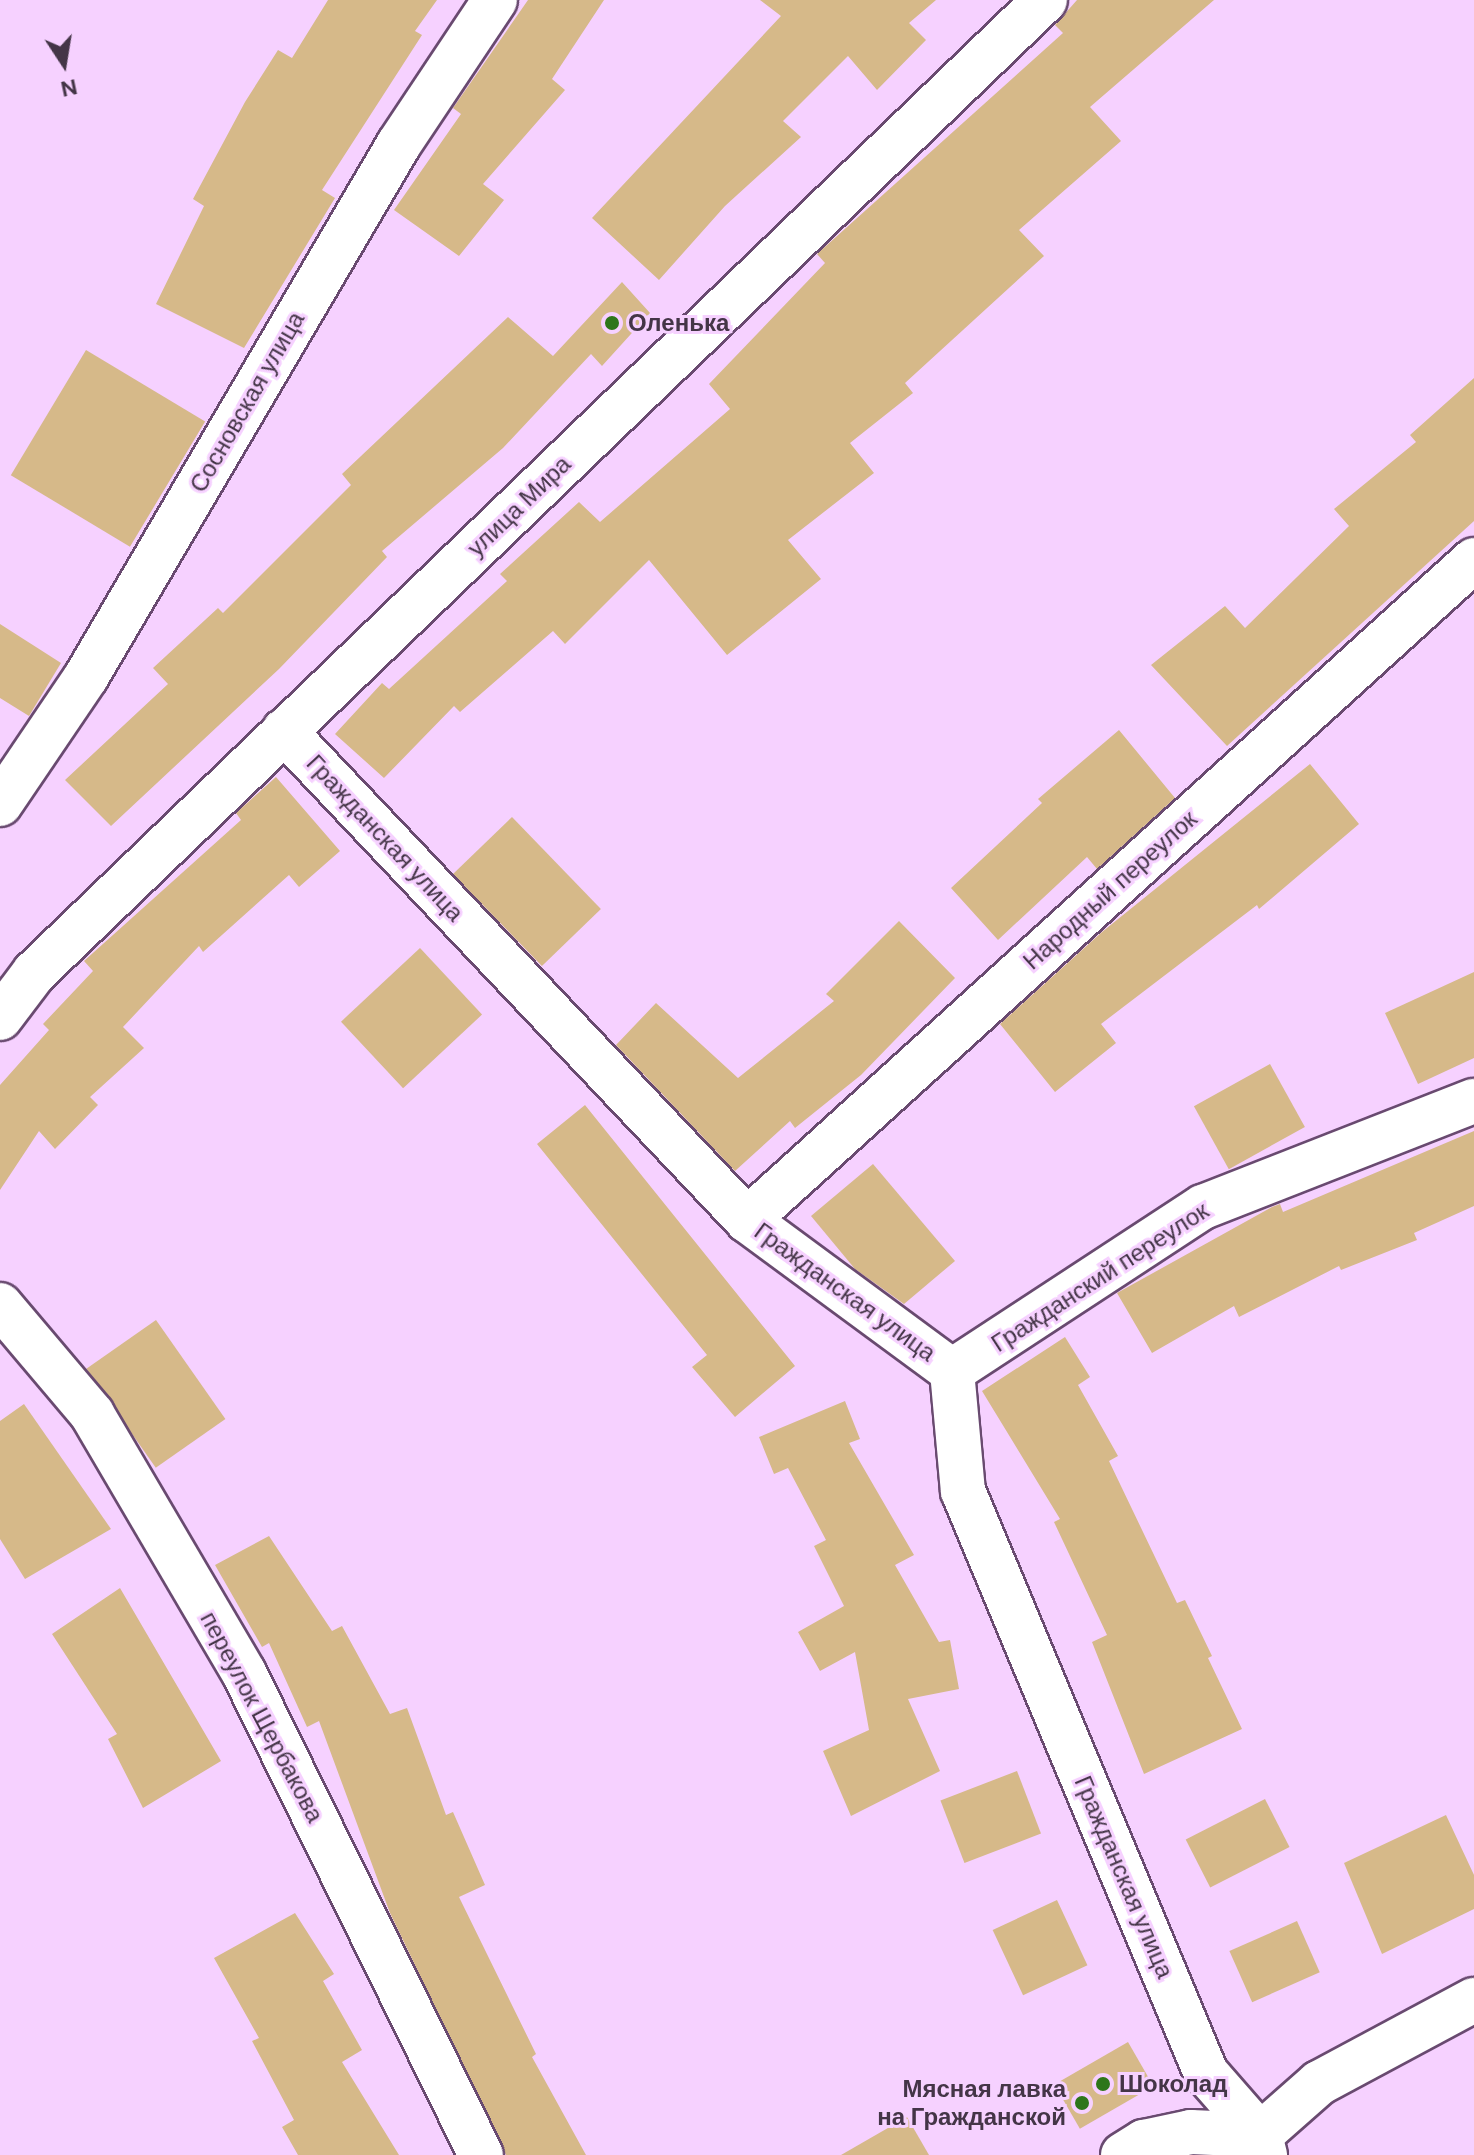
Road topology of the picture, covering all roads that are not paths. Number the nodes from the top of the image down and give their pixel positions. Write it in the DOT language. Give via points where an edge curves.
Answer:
graph roads {
  1 [pos="495,0"];
  2 [pos="1045,0"];
  3 [pos="1474,560"];
  4 [pos="284,731"];
  5 [pos="0,804"];
  6 [pos="1,1016"];
  7 [pos="1474,1101"];
  8 [pos="747,1220"];
  9 [pos="0,1305"];
  10 [pos="952,1371"];
  11 [pos="1474,2000"];
  12 [pos="1263,2145"];
  13 [pos="481,2155"];
  14 [pos="1123,2155"];
  1 -- 5 [label="street, Сосновская улица" via="399,144 86,677"];
  2 -- 4 [label="street, улица Мира"];
  3 -- 8 [label="street, Народный переулок"];
  4 -- 6 [label="street, улица Мира" via="34,973"];
  4 -- 8 [label="street, Гражданская улица"];
  7 -- 10 [label="street, Гражданский переулок" via="1203,1207"];
  8 -- 10 [label="street, Гражданская улица"];
  9 -- 13 [label="street, переулок Щербакова" via="92,1414 244,1673"];
  10 -- 12 [label="street, Гражданская улица" via="963,1491 1206,2073"];
  11 -- 12 [label="street" via="1331,2075"];
  12 -- 14 [label="street" via="1191,2132 1144,2142"];
}
